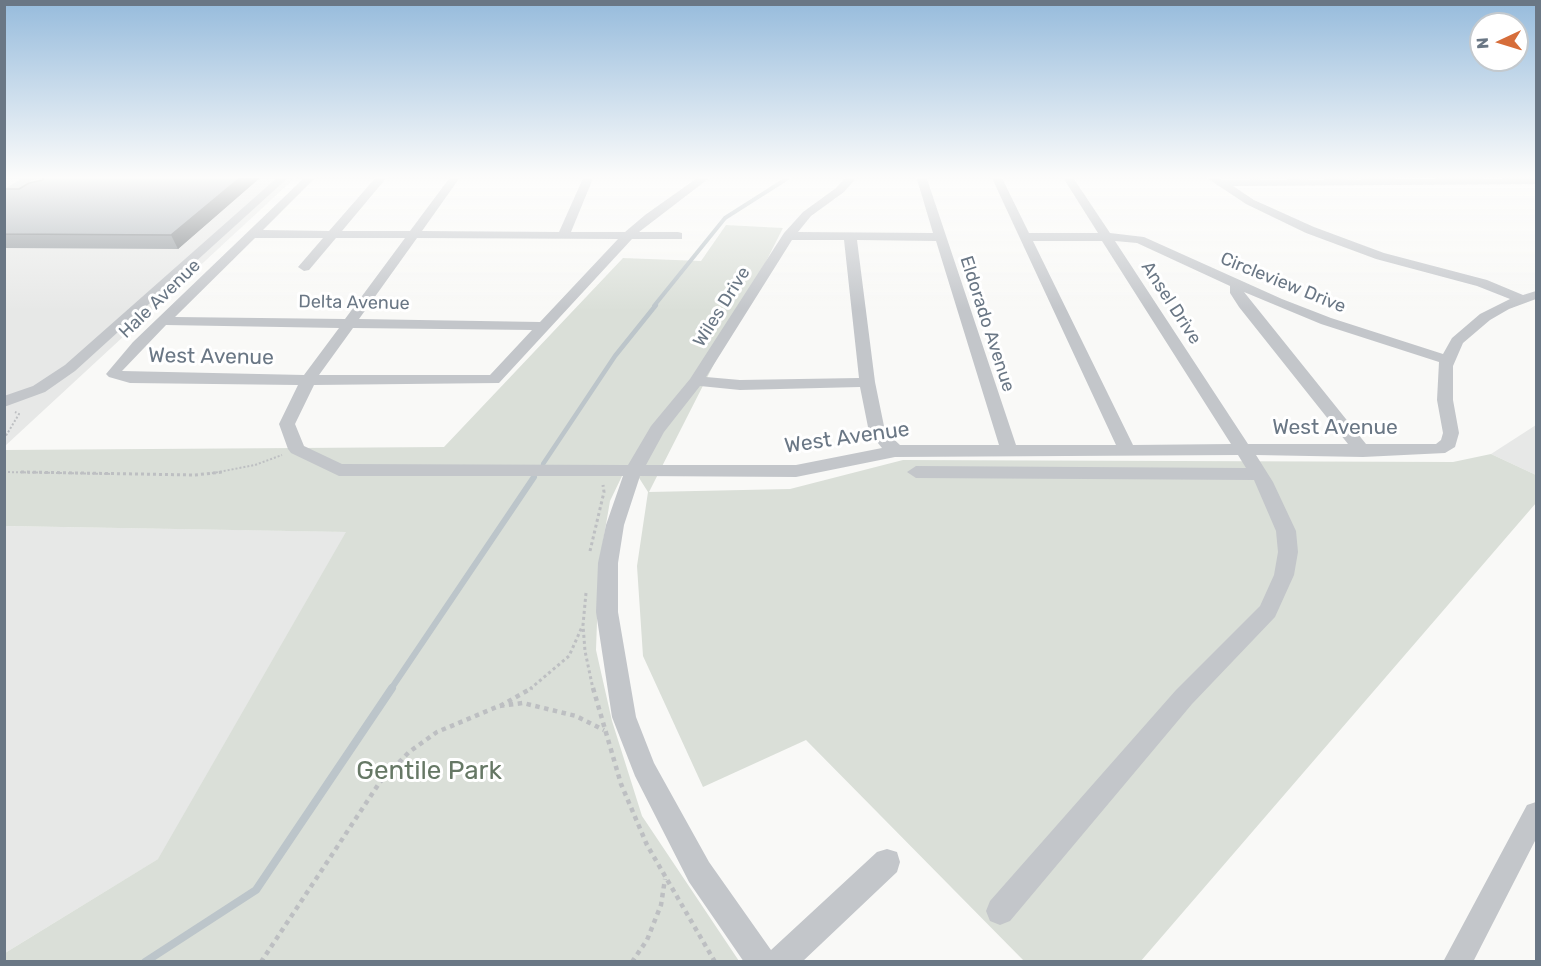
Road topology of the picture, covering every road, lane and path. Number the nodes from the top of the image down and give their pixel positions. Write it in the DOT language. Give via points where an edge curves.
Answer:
graph roads {
  1 [pos="235,221"];
  2 [pos="265,221"];
  3 [pos="343,221"];
  4 [pos="424,221"];
  5 [pos="570,221"];
  6 [pos="644,221"];
  7 [pos="801,221"];
  8 [pos="935,221"];
  9 [pos="1017,221"];
  10 [pos="1097,221"];
  11 [pos="1290,221"];
  12 [pos="252,234"];
  13 [pos="330,235"];
  14 [pos="414,235"];
  15 [pos="564,235"];
  16 [pos="628,236"];
  17 [pos="678,236"];
  18 [pos="788,236"];
  19 [pos="850,236"];
  20 [pos="940,237"];
  21 [pos="1025,237"];
  22 [pos="1107,237"];
  23 [pos="304,267"];
  24 [pos="1237,285"];
  25 [pos="1529,297"];
  26 [pos="163,321"];
  27 [pos="350,322"];
  28 [pos="544,326"];
  29 [pos="1448,360"];
  30 [pos="114,374"];
  31 [pos="308,380"];
  32 [pos="696,381"];
  33 [pos="867,382"];
  34 [pos="9,406"];
  35 [pos="4,439"];
  36 [pos="297,449"];
  37 [pos="895,450"];
  38 [pos="1009,450"];
  39 [pos="1127,450"];
  40 [pos="1244,450"];
  41 [pos="1363,451"];
  42 [pos="634,470"];
  43 [pos="4,472"];
  44 [pos="916,472"];
  45 [pos="1259,474"];
  46 [pos="583,625"];
  47 [pos="499,706"];
  48 [pos="604,730"];
  49 [pos="1536,813"];
  50 [pos="887,862"];
  51 [pos="666,877"];
  52 [pos="1000,911"];
  53 [pos="261,962"];
  54 [pos="632,962"];
  55 [pos="762,962"];
  56 [pos="780,962"];
  57 [pos="1457,962"];
  1 -- 34 [label="street" via="70,368"];
  2 -- 12 [label="street, Hale Avenue"];
  3 -- 13 [label="street"];
  4 -- 14 [label="street"];
  5 -- 15 [label="street"];
  6 -- 16 [label="street"];
  7 -- 18 [label="street, Wiles Drive"];
  8 -- 20 [label="street, Eldorado Avenue"];
  9 -- 21 [label="street"];
  10 -- 22 [label="street, Ansel Drive"];
  11 -- 25 [label="street" via="1345,244"];
  12 -- 13 [label="street"];
  12 -- 26 [label="street, Hale Avenue"];
  13 -- 14 [label="street"];
  13 -- 23 [label="street"];
  14 -- 15 [label="street"];
  14 -- 27 [label="street"];
  15 -- 16 [label="street"];
  16 -- 17 [label="street"];
  16 -- 28 [label="street"];
  18 -- 19 [label="street"];
  18 -- 32 [label="street, Wiles Drive"];
  19 -- 20 [label="street"];
  19 -- 33 [label="street"];
  20 -- 38 [label="street, Eldorado Avenue"];
  21 -- 22 [label="street, Circleview Drive"];
  21 -- 39 [label="street"];
  22 -- 24 [label="street, Circleview Drive" via="1140,240"];
  22 -- 40 [label="street, Ansel Drive"];
  24 -- 29 [label="street, Circleview Drive" via="1326,321"];
  24 -- 41 [label="street" via="1244,304"];
  25 -- 29 [label="street" via="1470,328 1457,341"];
  26 -- 27 [label="street, Delta Avenue"];
  26 -- 30 [label="street, Hale Avenue"];
  27 -- 28 [label="street, Delta Avenue"];
  27 -- 31 [label="street"];
  28 -- 31 [label="street, West Avenue" via="494,380"];
  29 -- 41 [label="street, West Avenue" via="1445,400 1451,433 1447,446 1425,451"];
  30 -- 31 [label="street, West Avenue" via="130,378"];
  31 -- 36 [label="street" via="287,424"];
  32 -- 33 [label="street" via="740,385"];
  32 -- 42 [label="street, Wiles Drive" via="657,430"];
  33 -- 37 [label="street" via="877,432"];
  34 -- 35 [label="path" via="19,414"];
  36 -- 42 [label="street, West Avenue" via="339,470"];
  36 -- 43 [label="path" via="255,465 215,473"];
  37 -- 38 [label="street, West Avenue"];
  37 -- 42 [label="street, West Avenue" via="796,471"];
  38 -- 39 [label="street, West Avenue"];
  39 -- 40 [label="street, West Avenue"];
  40 -- 41 [label="street, West Avenue"];
  40 -- 45 [label="street, Ansel Drive"];
  42 -- 55 [label="street, Wiles Drive" via="615,525 608,563 607,612 624,717 644,768 699,872"];
  44 -- 45 [label="street"];
  45 -- 52 [label="street, Ansel Drive" via="1286,531 1284,575 1272,605 1184,697"];
  46 -- 47 [label="path" via="569,656 528,691"];
  47 -- 48 [label="path" via="523,703 552,709"];
  47 -- 53 [label="path" via="437,732 409,752 380,782"];
  49 -- 57 [label="street"];
  50 -- 56 [label="street"];
  51 -- 54 [label="path" via="662,905 647,940"];
}
